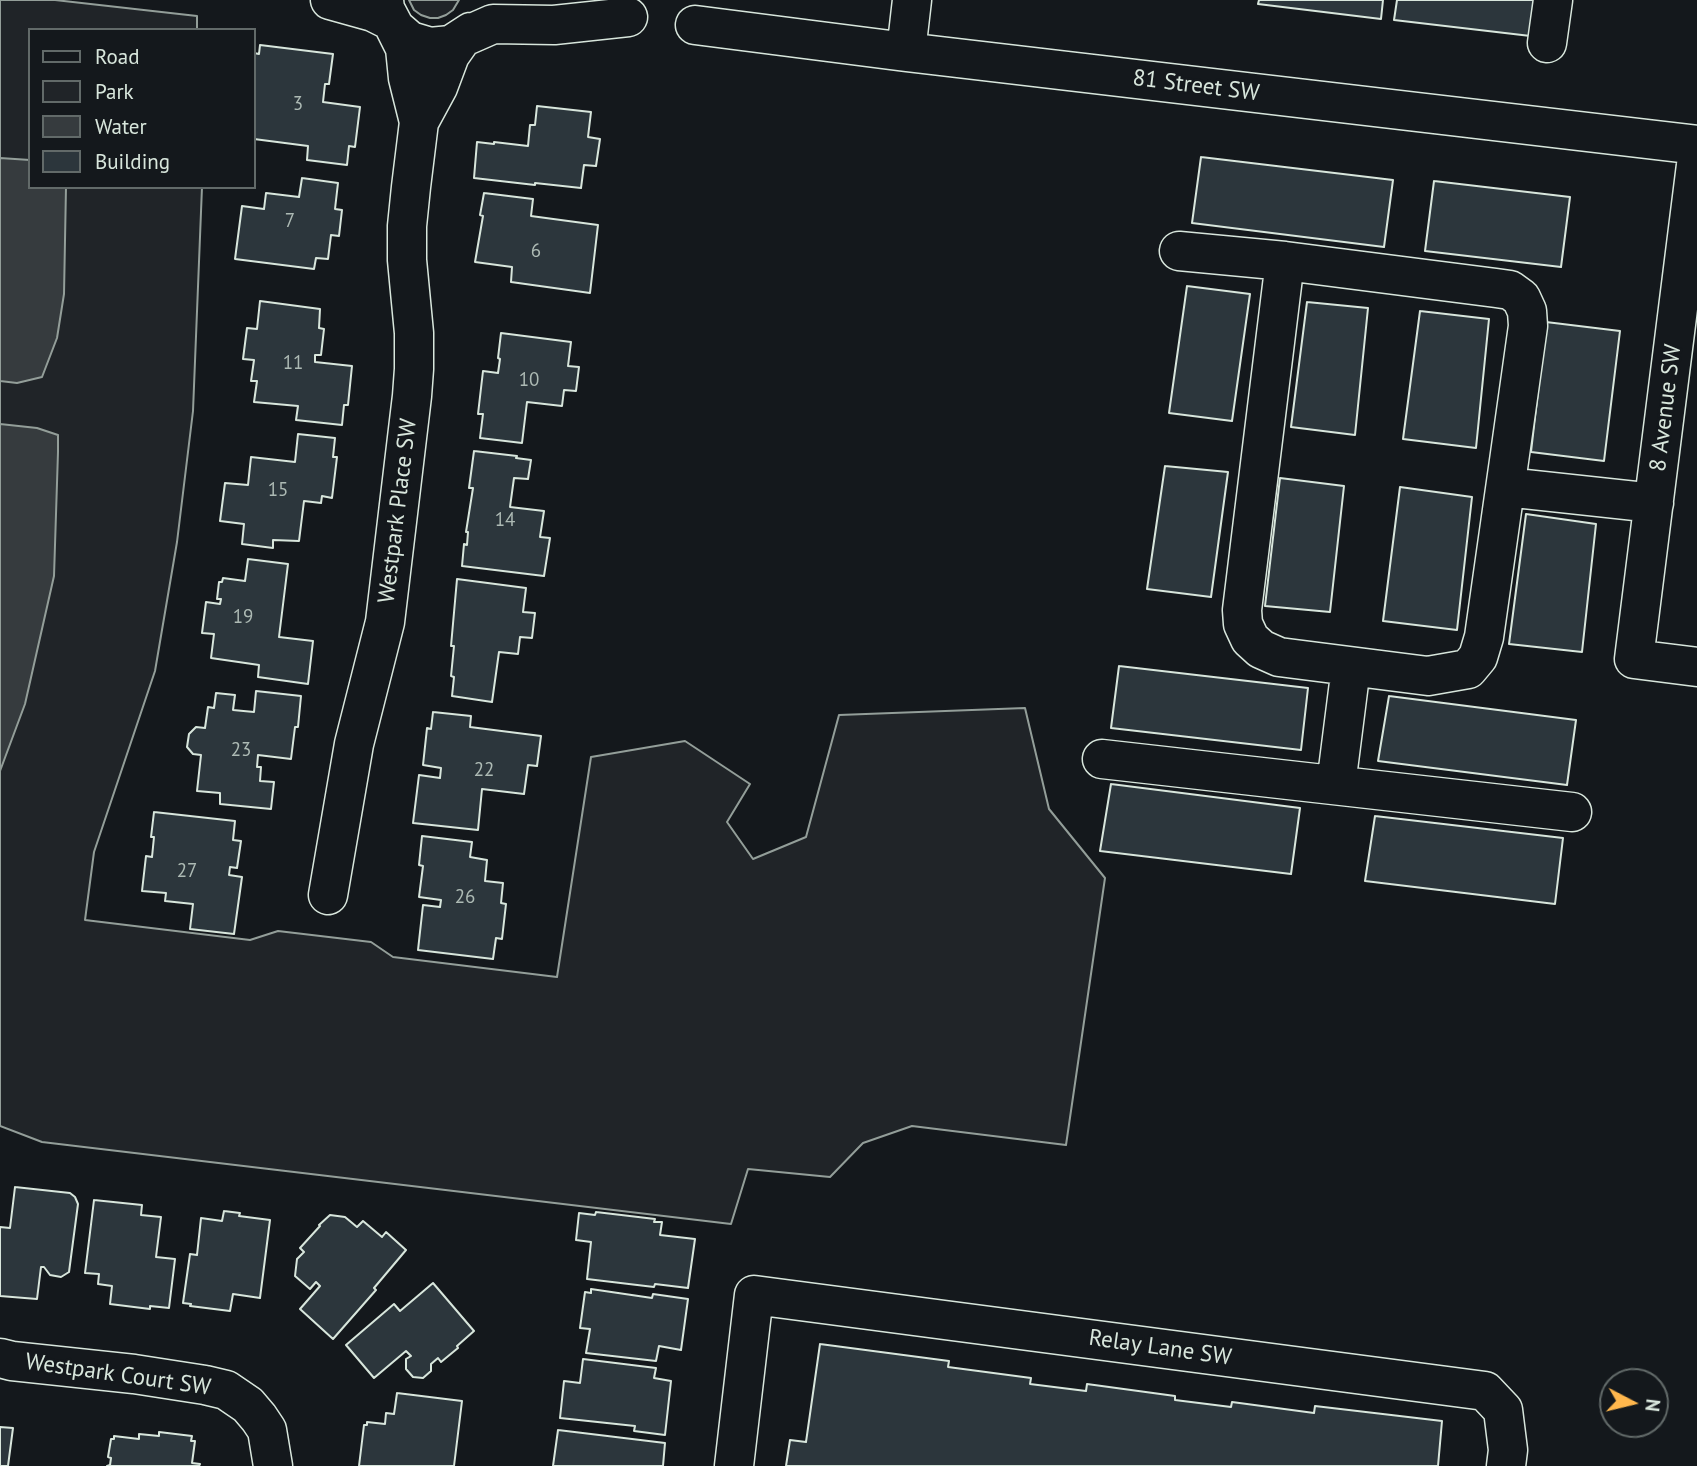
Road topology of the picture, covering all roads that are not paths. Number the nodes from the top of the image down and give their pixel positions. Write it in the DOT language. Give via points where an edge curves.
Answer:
graph roads {
  1 [pos="330,0"];
  2 [pos="487,0"];
  3 [pos="582,0"];
  4 [pos="912,0"];
  5 [pos="1553,0"];
  6 [pos="390,16"];
  7 [pos="695,25"];
  8 [pos="465,37"];
  9 [pos="1547,43"];
  10 [pos="906,52"];
  11 [pos="419,122"];
  12 [pos="1697,145"];
  13 [pos="1697,157"];
  14 [pos="1179,251"];
  15 [pos="1285,261"];
  16 [pos="1506,487"];
  17 [pos="1654,503"];
  18 [pos="1351,667"];
  19 [pos="1697,667"];
  20 [pos="1102,759"];
  21 [pos="1336,785"];
  22 [pos="1572,812"];
  23 [pos="328,895"];
  24 [pos="0,1358"];
  25 [pos="272,1466"];
  26 [pos="734,1466"];
  27 [pos="1506,1466"];
  1 -- 6 [label="street"];
  2 -- 8 [label="street, Westpark Place SW" via="483,17"];
  3 -- 8 [label="street" via="639,18 554,25 493,24"];
  4 -- 10 [label="street"];
  5 -- 9 [label="street"];
  6 -- 8 [label="street" via="410,41 430,47 451,45"];
  6 -- 11 [label="street, Westpark Place SW" via="405,48"];
  7 -- 10 [label="street, 81 Street SW"];
  8 -- 11 [label="street, Westpark Place SW" via="450,55"];
  10 -- 12 [label="street, 81 Street SW"];
  11 -- 23 [label="street, Westpark Place SW" via="407,260 414,333 412,396 385,622 354,744"];
  13 -- 17 [label="street, 8 Avenue SW"];
  14 -- 15 [label="street"];
  15 -- 16 [label="street" via="1510,290 1521,298 1528,326"];
  15 -- 18 [label="street" via="1243,624 1250,639 1279,657"];
  16 -- 17 [label="street"];
  16 -- 18 [label="street" via="1484,637 1478,657 1468,669 1428,676"];
  17 -- 19 [label="street, 8 Avenue SW" via="1634,659"];
  18 -- 21 [label="street"];
  20 -- 21 [label="street"];
  21 -- 22 [label="street"];
  24 -- 25 [label="street, Westpark Court SW" via="226,1390 248,1405 267,1430"];
  26 -- 27 [label="street, Relay Lane SW" via="754,1295 1485,1391 1503,1410"];
}
